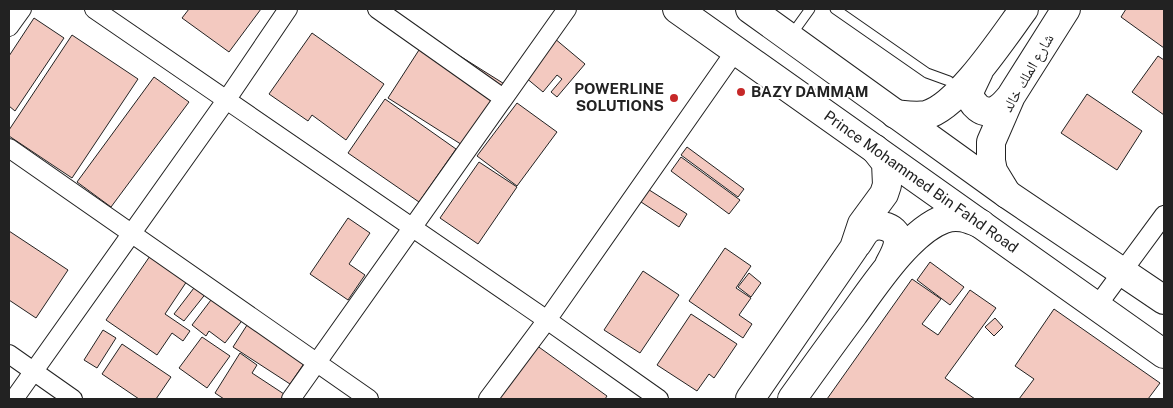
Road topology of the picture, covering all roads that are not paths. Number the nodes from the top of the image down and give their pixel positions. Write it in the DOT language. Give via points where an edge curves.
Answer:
graph roads {
  1 [pos="22,9"];
  2 [pos="94,9"];
  3 [pos="288,9"];
  4 [pos="377,9"];
  5 [pos="567,9"];
  6 [pos="677,9"];
  7 [pos="750,9"];
  8 [pos="810,9"];
  9 [pos="835,9"];
  10 [pos="1024,9"];
  11 [pos="1066,9"];
  12 [pos="9,28"];
  13 [pos="790,36"];
  14 [pos="736,50"];
  15 [pos="979,71"];
  16 [pos="949,81"];
  17 [pos="1011,96"];
  18 [pos="503,98"];
  19 [pos="227,99"];
  20 [pos="895,114"];
  21 [pos="9,148"];
  22 [pos="875,149"];
  23 [pos="1007,194"];
  24 [pos="1164,215"];
  25 [pos="981,224"];
  26 [pos="412,228"];
  27 [pos="131,234"];
  28 [pos="854,248"];
  29 [pos="887,269"];
  30 [pos="1123,271"];
  31 [pos="1164,300"];
  32 [pos="1097,306"];
  33 [pos="547,320"];
  34 [pos="9,354"];
  35 [pos="1164,354"];
  36 [pos="317,362"];
  37 [pos="33,371"];
  38 [pos="14,399"];
  39 [pos="73,399"];
  40 [pos="291,399"];
  41 [pos="369,399"];
  42 [pos="488,399"];
  43 [pos="659,399"];
  44 [pos="750,399"];
  45 [pos="792,399"];
  1 -- 12 [label="street"];
  2 -- 19 [label="street"];
  3 -- 19 [label="street"];
  4 -- 18 [label="street"];
  5 -- 18 [label="street"];
  6 -- 14 [label="main road, Prince Mohammed Bin Fahd Road"];
  7 -- 13 [label="main road"];
  8 -- 13 [label="lane"];
  9 -- 16 [label="lane" via="927,73"];
  10 -- 15 [label="main road"];
  11 -- 17 [label="main road, شارع الملك خالد"];
  13 -- 20 [label="main road"];
  14 -- 22 [label="main road, Prince Mohammed Bin Fahd Road"];
  14 -- 33 [label="street"];
  15 -- 17 [label="main road" via="969,92 978,108 996,110"];
  15 -- 20 [label="main road" via="936,111 925,115"];
  17 -- 23 [label="main road, شارع الملك خالد" via="990,151 993,170"];
  18 -- 26 [label="street"];
  19 -- 26 [label="street"];
  19 -- 27 [label="street"];
  20 -- 23 [label="main road"];
  21 -- 27 [label="street"];
  22 -- 25 [label="main road, Prince Mohammed Bin Fahd Road"];
  22 -- 28 [label="main road" via="886,163 887,185 862,224"];
  23 -- 30 [label="main road"];
  24 -- 30 [label="street"];
  25 -- 29 [label="main road" via="954,216 931,225"];
  25 -- 32 [label="main road, Prince Mohammed Bin Fahd Road"];
  26 -- 33 [label="street"];
  26 -- 36 [label="street"];
  27 -- 36 [label="street"];
  27 -- 37 [label="street"];
  28 -- 29 [label="main road" via="866,230 873,226 887,226 898,236 898,245"];
  28 -- 44 [label="main road"];
  29 -- 45 [label="main road"];
  30 -- 31 [label="main road"];
  30 -- 32 [label="street"];
  32 -- 35 [label="main road, Prince Mohammed Bin Fahd Road"];
  33 -- 42 [label="street"];
  33 -- 43 [label="street"];
  34 -- 37 [label="street"];
  36 -- 40 [label="street"];
  36 -- 41 [label="street"];
  37 -- 38 [label="street"];
  37 -- 39 [label="street"];
}
